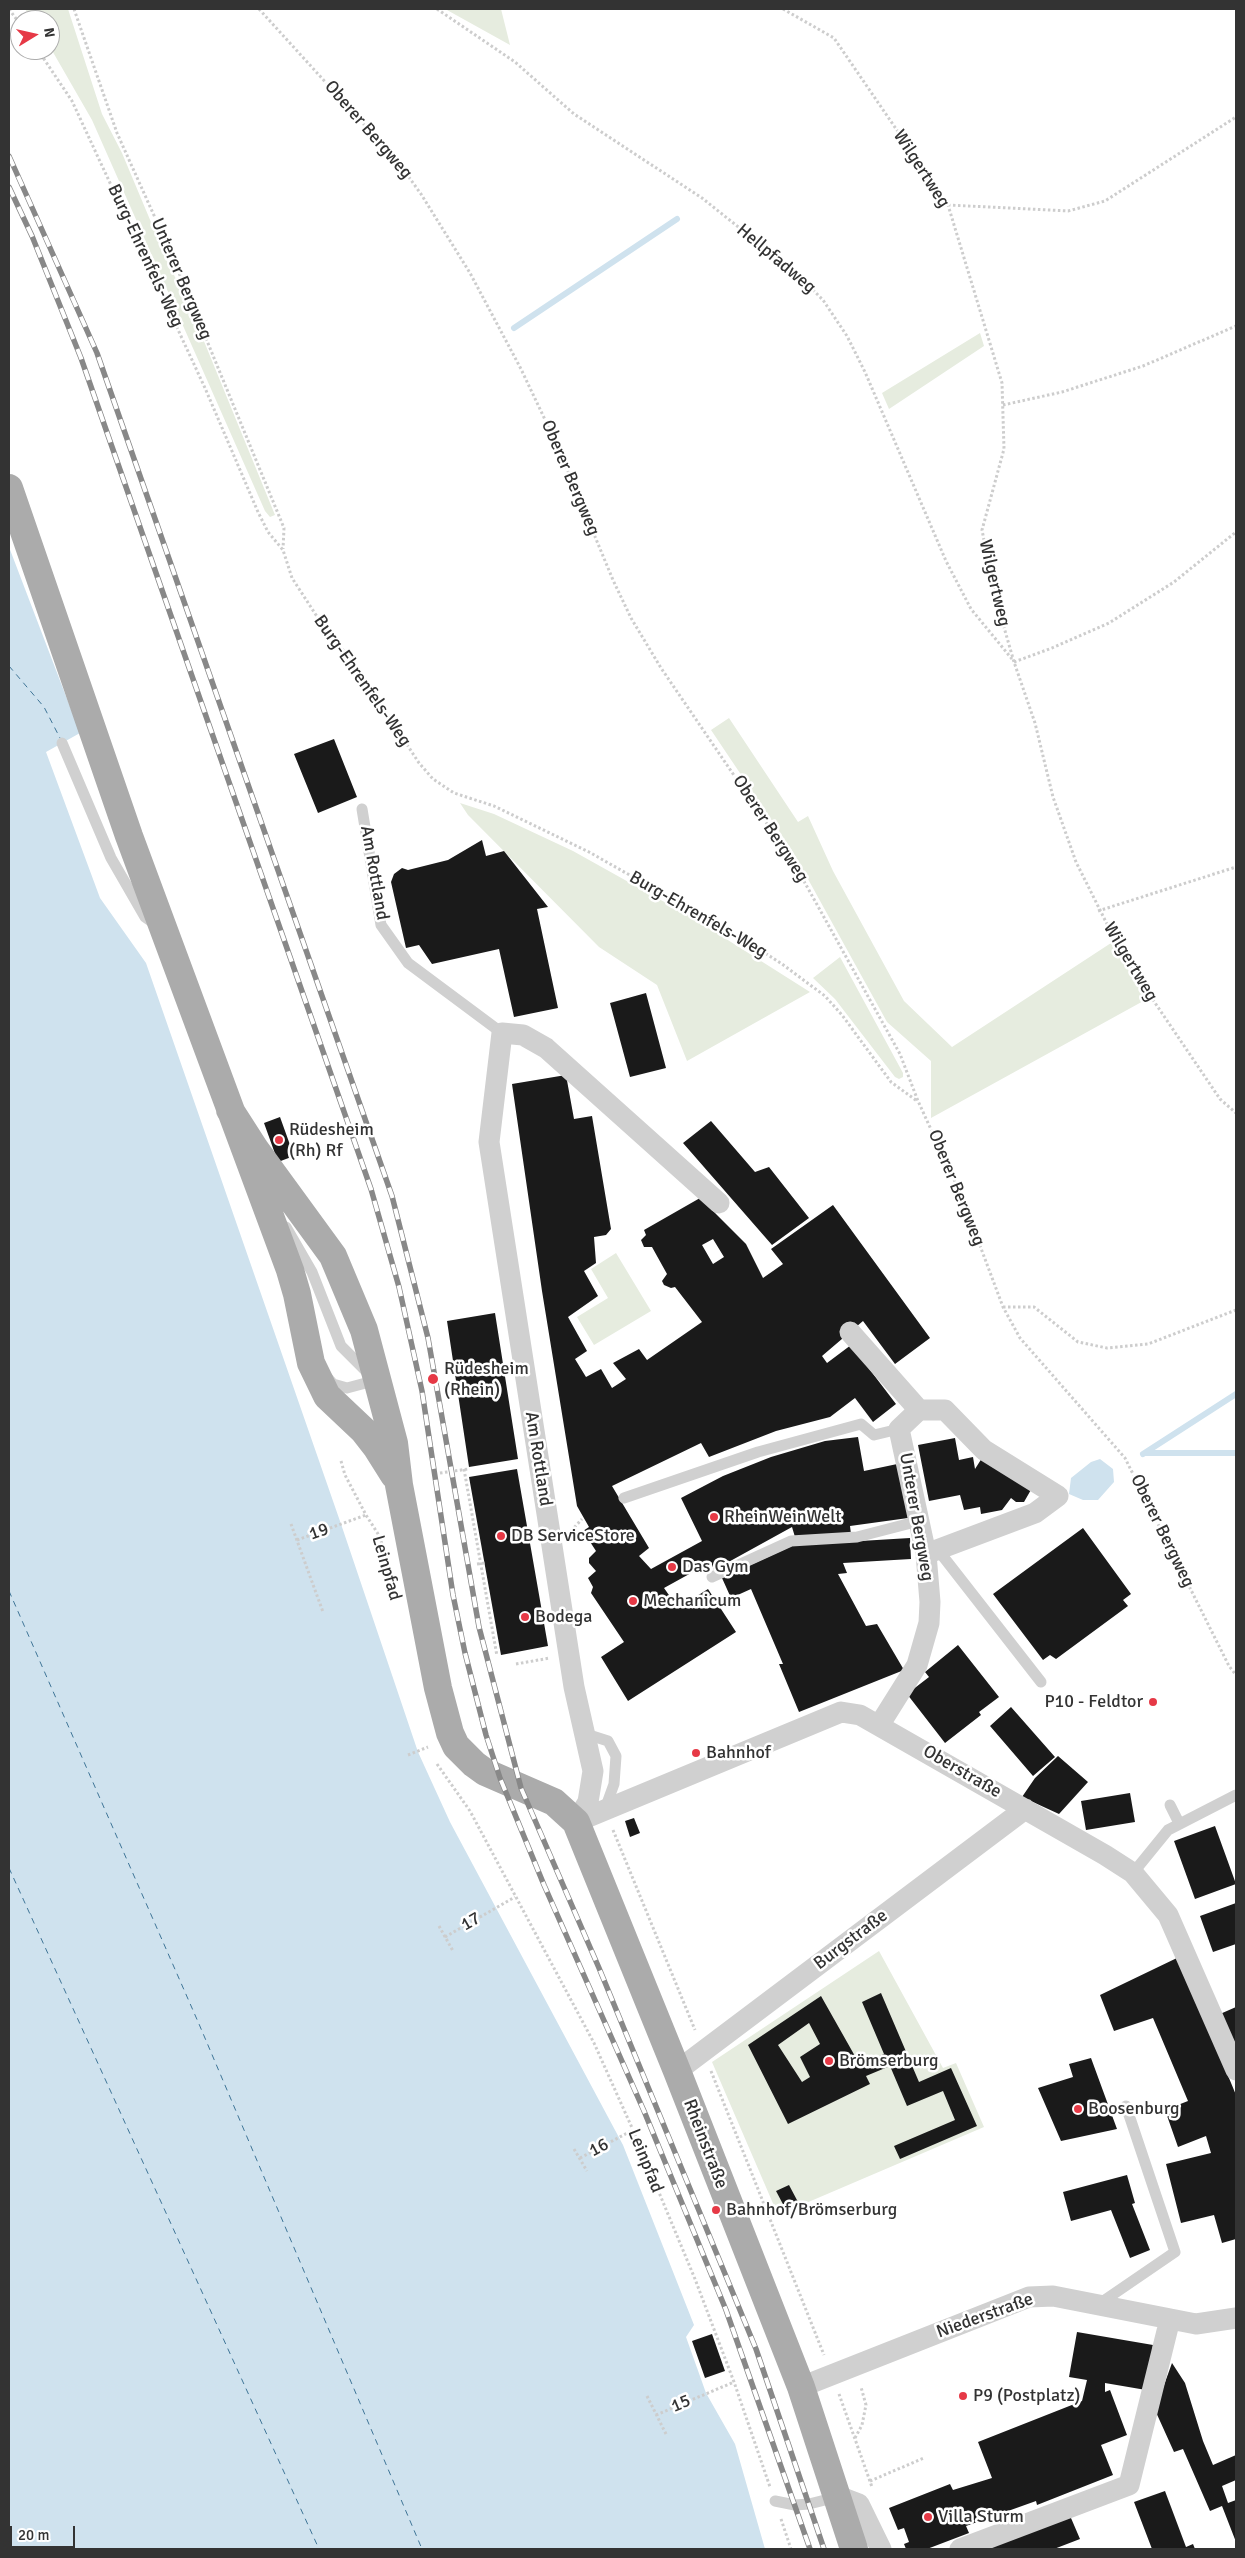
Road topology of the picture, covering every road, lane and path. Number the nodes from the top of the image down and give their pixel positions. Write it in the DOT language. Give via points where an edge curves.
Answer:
graph roads {
  1 [pos="74,9"];
  2 [pos="259,9"];
  3 [pos="437,9"];
  4 [pos="784,9"];
  5 [pos="45,60"];
  6 [pos="1236,116"];
  7 [pos="948,205"];
  8 [pos="1236,326"];
  9 [pos="1003,405"];
  10 [pos="9,488"];
  11 [pos="1236,532"];
  12 [pos="283,550"];
  13 [pos="1014,662"];
  14 [pos="62,743"];
  15 [pos="362,809"];
  16 [pos="1236,867"];
  17 [pos="1098,911"];
  18 [pos="163,930"];
  19 [pos="502,1033"];
  20 [pos="918,1101"];
  21 [pos="230,1110"];
  22 [pos="1236,1114"];
  23 [pos="719,1203"];
  24 [pos="299,1305"];
  25 [pos="1003,1307"];
  26 [pos="1236,1310"];
  27 [pos="850,1332"];
  28 [pos="377,1380"];
  29 [pos="919,1410"];
  30 [pos="899,1429"];
  31 [pos="341,1461"];
  32 [pos="440,1473"];
  33 [pos="400,1485"];
  34 [pos="624,1498"];
  35 [pos="366,1515"];
  36 [pos="919,1521"];
  37 [pos="291,1524"];
  38 [pos="297,1540"];
  39 [pos="932,1552"];
  40 [pos="388,1571"];
  41 [pos="712,1577"];
  42 [pos="323,1612"];
  43 [pos="497,1656"];
  44 [pos="544,1659"];
  45 [pos="516,1664"];
  46 [pos="1236,1675"];
  47 [pos="1041,1682"];
  48 [pos="880,1724"];
  49 [pos="583,1733"];
  50 [pos="428,1747"];
  51 [pos="408,1756"];
  52 [pos="456,1792"];
  53 [pos="1236,1795"];
  54 [pos="1170,1805"];
  55 [pos="605,1809"];
  56 [pos="1025,1809"];
  57 [pos="576,1822"];
  58 [pos="1179,1822"];
  59 [pos="1133,1873"];
  60 [pos="515,1897"];
  61 [pos="439,1926"];
  62 [pos="445,1937"];
  63 [pos="453,1951"];
  64 [pos="704,2051"];
  65 [pos="1236,2070"];
  66 [pos="677,2071"];
  67 [pos="1126,2106"];
  68 [pos="633,2130"];
  69 [pos="574,2149"];
  70 [pos="580,2158"];
  71 [pos="587,2171"];
  72 [pos="1098,2305"];
  73 [pos="1236,2318"];
  74 [pos="1170,2319"];
  75 [pos="852,2367"];
  76 [pos="832,2375"];
  77 [pos="734,2382"];
  78 [pos="801,2387"];
  79 [pos="647,2396"];
  80 [pos="656,2415"];
  81 [pos="667,2436"];
  82 [pos="855,2438"];
  83 [pos="924,2458"];
  84 [pos="870,2481"];
  85 [pos="873,2489"];
  86 [pos="838,2496"];
  87 [pos="775,2501"];
  88 [pos="790,2549"];
  89 [pos="854,2549"];
  90 [pos="881,2549"];
  91 [pos="960,2549"];
  1 -- 12 [label="path, Unterer Bergweg" via="117,133 170,250 284,528"];
  2 -- 20 [label="path, Oberer Bergweg" via="398,162 422,194 470,273 522,368 631,618 795,865 900,1054"];
  3 -- 13 [label="path, Hellpfadweg" via="515,62 574,114 702,198 796,273 823,300 847,336 865,372 946,561 971,609"];
  4 -- 7 [label="path, Wilgertweg" via="834,38"];
  5 -- 12 [label="path, Burg-Ehrenfels-Weg" via="72,101 201,379 258,512 268,532"];
  6 -- 7 [label="path" via="1105,201 1068,211"];
  7 -- 9 [label="path, Wilgertweg" via="1002,383"];
  8 -- 9 [label="path" via="1143,366 1062,392"];
  9 -- 13 [label="path, Wilgertweg" via="1004,449 982,530"];
  10 -- 18 [label="main road"];
  11 -- 13 [label="path" via="1174,582 1109,623"];
  12 -- 20 [label="path, Burg-Ehrenfels-Weg" via="292,578 316,615 433,779 454,794 494,806 588,852 782,964 825,996 891,1082"];
  13 -- 17 [label="path, Wilgertweg" via="1036,723 1053,797 1072,853"];
  14 -- 18 [label="lane" via="111,858 145,917"];
  15 -- 19 [label="lane, Am Rottland" via="381,925 408,963"];
  16 -- 17 [label="path"];
  17 -- 22 [label="path, Wilgertweg" via="1162,1014 1220,1098"];
  18 -- 21 [label="main road"];
  19 -- 23 [label="street, Am Rottland" via="523,1035 546,1048"];
  19 -- 49 [label="street, Am Rottland" via="489,1142"];
  20 -- 25 [label="path, Oberer Bergweg" via="961,1195"];
  21 -- 24 [label="main road" via="290,1270"];
  21 -- 28 [label="main road" via="333,1256 364,1330"];
  24 -- 28 [label="lane" via="326,1376 333,1384 347,1388"];
  24 -- 33 [label="main road" via="318,1382 339,1410 363,1430"];
  25 -- 26 [label="path" via="1034,1307 1078,1342 1113,1348 1148,1344"];
  25 -- 46 [label="path, Oberer Bergweg" via="1020,1338 1125,1458"];
  27 -- 29 [label="street"];
  28 -- 33 [label="main road" via="394,1442"];
  29 -- 30 [label="street, Unterer Bergweg"];
  29 -- 39 [label="street" via="945,1410 984,1450 1058,1496 1035,1514"];
  30 -- 34 [label="lane" via="874,1435 861,1424 758,1452"];
  30 -- 36 [label="street, Unterer Bergweg"];
  31 -- 35 [label="path, Leinpfad"];
  32 -- 43 [label="path" via="466,1469"];
  33 -- 57 [label="main road" via="443,1713 456,1746 485,1772 554,1802"];
  35 -- 38 [label="path, 19"];
  35 -- 40 [label="path, Leinpfad" via="380,1537"];
  36 -- 39 [label="street, Unterer Bergweg"];
  36 -- 41 [label="lane" via="857,1537 790,1541"];
  37 -- 38 [label="path"];
  38 -- 42 [label="path"];
  39 -- 47 [label="lane"];
  39 -- 48 [label="street, Unterer Bergweg" via="925,1643 917,1665"];
  44 -- 45 [label="path"];
  48 -- 55 [label="street, Oberstraße" via="860,1715 840,1712"];
  48 -- 56 [label="street, Oberstraße"];
  49 -- 55 [label="lane" via="608,1742 616,1756 614,1784"];
  49 -- 57 [label="street, Am Rottland" via="593,1771 588,1802"];
  50 -- 51 [label="path"];
  52 -- 60 [label="path, Leinpfad" via="470,1811"];
  53 -- 58 [label="lane"];
  54 -- 58 [label="lane"];
  55 -- 57 [label="street, Oberstraße"];
  55 -- 64 [label="path"];
  56 -- 59 [label="street, Oberstraße"];
  56 -- 64 [label="street, Burgstraße"];
  57 -- 66 [label="main road, Rheinstraße"];
  58 -- 59 [label="lane" via="1168,1830"];
  59 -- 65 [label="street, Oberstraße" via="1168,1915"];
  60 -- 62 [label="path, 17"];
  60 -- 68 [label="path, Leinpfad" via="594,2043"];
  61 -- 62 [label="path"];
  62 -- 63 [label="path"];
  64 -- 66 [label="street, Burgstraße"];
  64 -- 76 [label="path"];
  66 -- 78 [label="main road, Rheinstraße"];
  67 -- 72 [label="lane" via="1175,2252"];
  68 -- 70 [label="path, 16"];
  68 -- 77 [label="path, Leinpfad"];
  69 -- 70 [label="path"];
  70 -- 71 [label="path"];
  72 -- 74 [label="street, Niederstraße"];
  72 -- 75 [label="street, Niederstraße" via="1053,2296 1029,2297"];
  73 -- 74 [label="street, Niederstraße" via="1196,2324"];
  74 -- 91 [label="street" via="1129,2486"];
  75 -- 76 [label="street, Niederstraße"];
  75 -- 82 [label="path" via="866,2405 862,2425"];
  76 -- 78 [label="street, Niederstraße"];
  76 -- 82 [label="path"];
  77 -- 80 [label="path, 15"];
  77 -- 87 [label="path, Leinpfad"];
  78 -- 86 [label="main road, Rheinstraße"];
  79 -- 80 [label="path"];
  80 -- 81 [label="path"];
  82 -- 84 [label="path"];
  83 -- 84 [label="path"];
  84 -- 85 [label="path"];
  86 -- 87 [label="lane" via="809,2504"];
  86 -- 89 [label="main road, Rheinstraße"];
  86 -- 90 [label="street" via="859,2504"];
  87 -- 88 [label="path, Leinpfad"];
}
